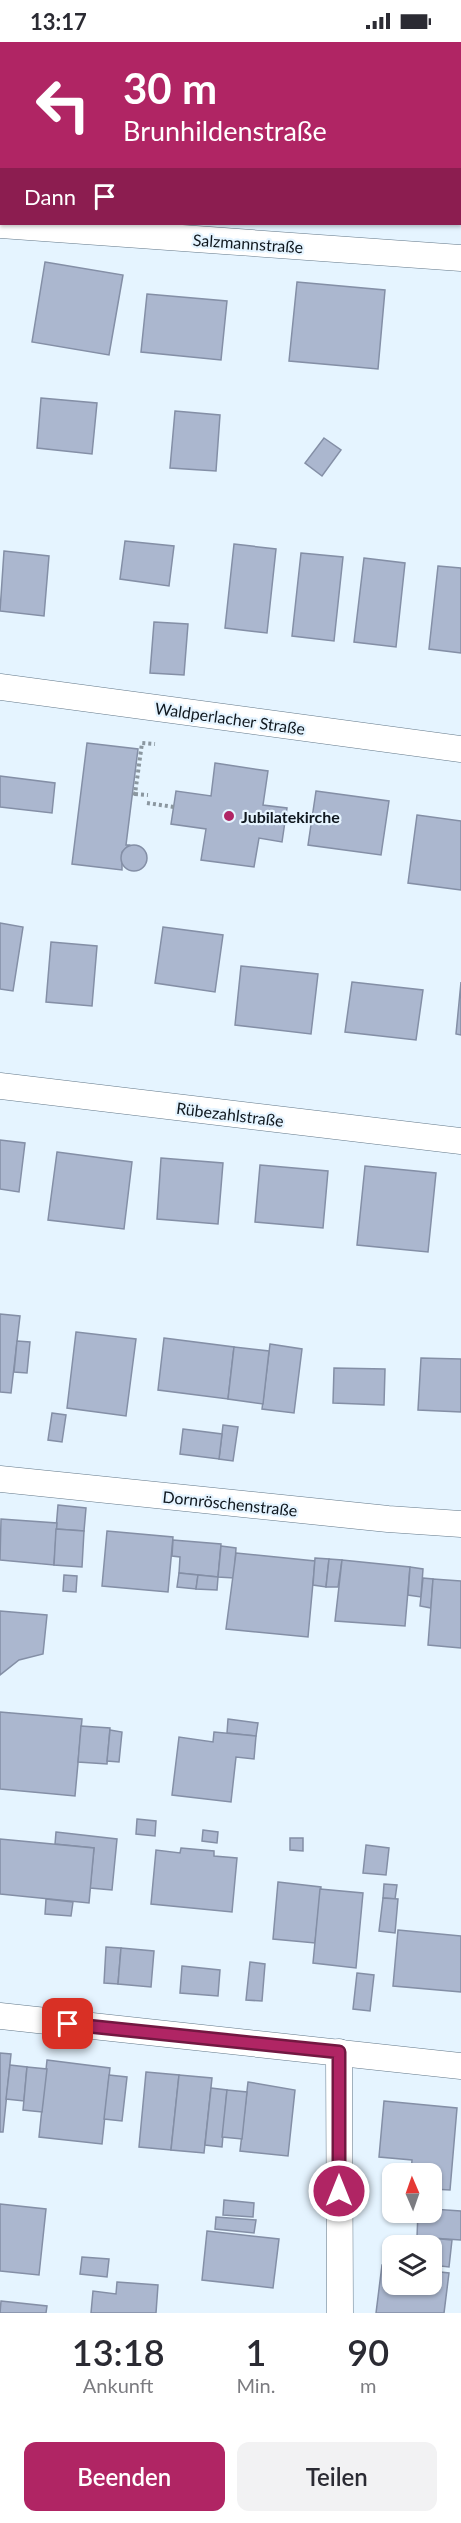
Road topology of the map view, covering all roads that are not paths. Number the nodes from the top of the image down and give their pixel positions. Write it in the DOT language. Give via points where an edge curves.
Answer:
graph roads {
  1 [pos="0,225"];
  2 [pos="228,233"];
  3 [pos="461,258"];
  4 [pos="0,687"];
  5 [pos="461,749"];
  6 [pos="0,1086"];
  7 [pos="461,1141"];
  8 [pos="0,1479"];
  9 [pos="461,1524"];
  10 [pos="0,2016"];
  11 [pos="339,2052"];
  12 [pos="461,2066"];
  13 [pos="340,2313"];
  1 -- 2 [label="street, Salzmannstraße"];
  2 -- 3 [label="street, Salzmannstraße"];
  4 -- 5 [label="street, Waldperlacher Straße"];
  6 -- 7 [label="street, Rübezahlstraße"];
  8 -- 9 [label="street, Dornröschenstraße"];
  10 -- 11 [label="street"];
  11 -- 12 [label="street"];
  11 -- 13 [label="street"];
}
